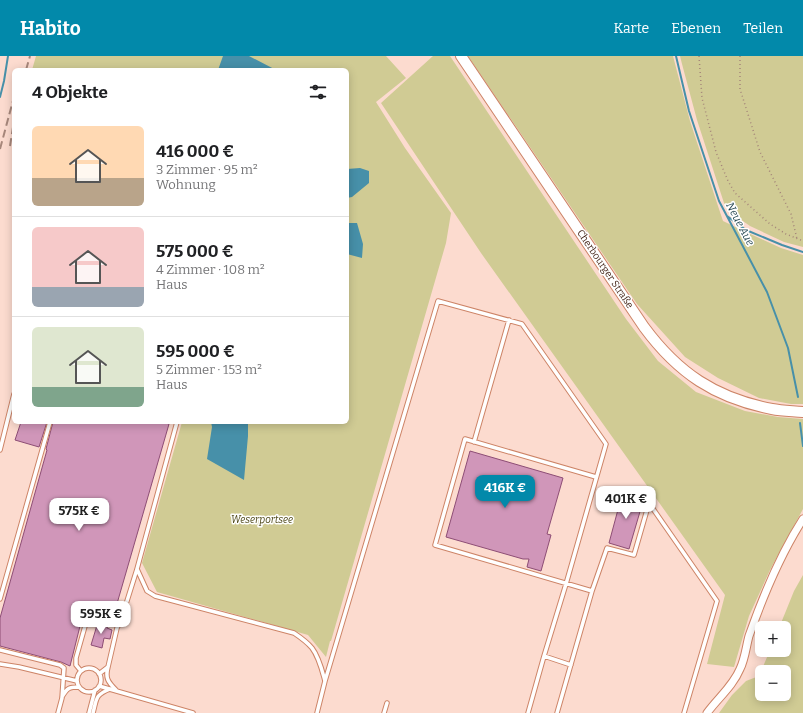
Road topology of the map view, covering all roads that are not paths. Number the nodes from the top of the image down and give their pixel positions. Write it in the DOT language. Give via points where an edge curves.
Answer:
graph roads {
  1 [pos="462,56"];
  2 [pos="509,320"];
  3 [pos="12,402"];
  4 [pos="803,412"];
  5 [pos="49,424"];
  6 [pos="176,424"];
  7 [pos="474,442"];
  8 [pos="0,450"];
  9 [pos="596,477"];
  10 [pos="803,518"];
  11 [pos="137,569"];
  12 [pos="566,584"];
  13 [pos="592,591"];
  14 [pos="0,599"];
  15 [pos="120,622"];
  16 [pos="0,650"];
  17 [pos="544,656"];
  18 [pos="0,664"];
  19 [pos="571,665"];
  20 [pos="108,667"];
  21 [pos="81,671"];
  22 [pos="99,674"];
  23 [pos="64,679"];
  24 [pos="77,681"];
  25 [pos="325,681"];
  26 [pos="99,686"];
  27 [pos="79,687"];
  28 [pos="110,689"];
  29 [pos="95,690"];
  30 [pos="117,691"];
  31 [pos="62,698"];
  32 [pos="387,702"];
  33 [pos="58,713"];
  34 [pos="89,713"];
  35 [pos="93,713"];
  36 [pos="193,713"];
  37 [pos="317,713"];
  38 [pos="384,713"];
  39 [pos="528,713"];
  40 [pos="557,713"];
  41 [pos="684,713"];
  42 [pos="707,713"];
  1 -- 4 [label="main road, Cherbourger Straße" via="644,327 666,354 686,373 714,390 758,406"];
  2 -- 7 [label="lane"];
  2 -- 9 [label="lane" via="522,324 606,444"];
  2 -- 25 [label="lane" via="438,301"];
  3 -- 8 [label="lane"];
  5 -- 14 [label="lane"];
  6 -- 11 [label="lane"];
  7 -- 9 [label="lane"];
  7 -- 12 [label="lane" via="465,439 435,544"];
  9 -- 12 [label="lane"];
  10 -- 42 [label="street" via="761,605 741,668"];
  11 -- 15 [label="lane"];
  11 -- 25 [label="lane" via="147,591 155,596 294,633 312,648"];
  12 -- 13 [label="lane"];
  12 -- 17 [label="lane"];
  13 -- 19 [label="lane"];
  13 -- 41 [label="lane" via="607,548 634,555 649,503 717,601"];
  15 -- 20 [label="lane"];
  15 -- 21 [label="lane" via="89,612 76,658 76,665"];
  16 -- 23 [label="lane" via="60,665 64,668"];
  17 -- 19 [label="lane"];
  17 -- 39 [label="lane"];
  18 -- 23 [label="lane"];
  19 -- 40 [label="lane"];
  20 -- 22 [label="lane"];
  20 -- 30 [label="lane" via="106,674 109,684"];
  21 -- 22 [label="lane" via="91,668"];
  21 -- 24 [label="lane"];
  22 -- 26 [label="lane"];
  23 -- 24 [label="lane"];
  23 -- 31 [label="lane"];
  24 -- 27 [label="lane"];
  25 -- 37 [label="lane"];
  26 -- 28 [label="lane"];
  26 -- 29 [label="lane"];
  27 -- 29 [label="lane" via="84,691"];
  27 -- 31 [label="lane" via="66,690"];
  28 -- 30 [label="lane"];
  28 -- 35 [label="lane" via="97,697"];
  29 -- 34 [label="lane"];
  30 -- 36 [label="lane"];
  31 -- 33 [label="lane"];
  32 -- 38 [label="lane"];
}
